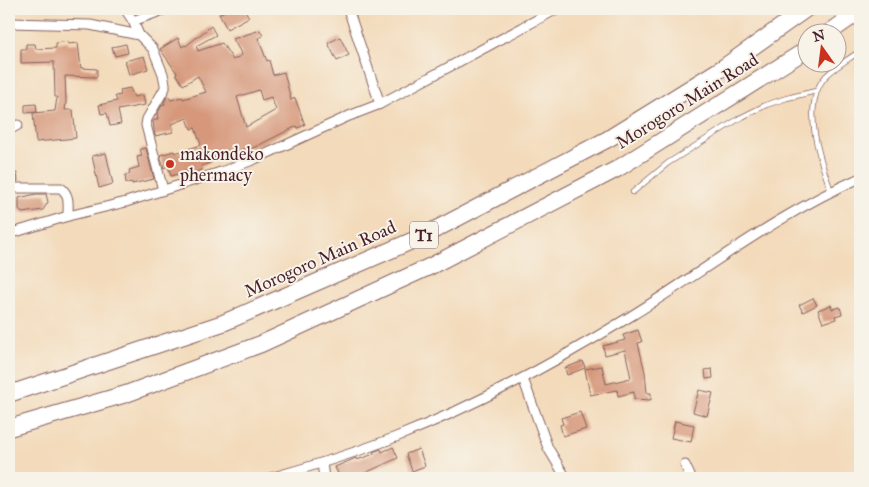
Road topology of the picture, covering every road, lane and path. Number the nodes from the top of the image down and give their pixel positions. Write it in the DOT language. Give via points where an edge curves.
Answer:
graph roads {
  1 [pos="125,9"];
  2 [pos="166,9"];
  3 [pos="348,9"];
  4 [pos="557,9"];
  5 [pos="806,9"];
  6 [pos="860,11"];
  7 [pos="133,21"];
  8 [pos="9,22"];
  9 [pos="844,22"];
  10 [pos="139,36"];
  11 [pos="860,51"];
  12 [pos="796,56"];
  13 [pos="816,91"];
  14 [pos="380,104"];
  15 [pos="18,125"];
  16 [pos="9,130"];
  17 [pos="860,178"];
  18 [pos="9,188"];
  19 [pos="163,190"];
  20 [pos="831,191"];
  21 [pos="633,192"];
  22 [pos="68,216"];
  23 [pos="9,234"];
  24 [pos="525,384"];
  25 [pos="9,394"];
  26 [pos="9,428"];
  27 [pos="322,464"];
  28 [pos="684,465"];
  29 [pos="270,478"];
  30 [pos="324,478"];
  31 [pos="566,478"];
  32 [pos="691,478"];
  1 -- 7 [label="street"];
  2 -- 7 [label="street"];
  3 -- 14 [label="street"];
  4 -- 14 [label="street"];
  5 -- 25 [label="highway, Morogoro Main Road / T1" via="724,67 608,139 423,236 223,323"];
  6 -- 9 [label="highway"];
  7 -- 10 [label="street"];
  8 -- 10 [label="street" via="90,25"];
  10 -- 19 [label="street" via="153,49 165,84 146,125"];
  11 -- 13 [label="lane" via="826,76"];
  12 -- 26 [label="highway, Morogoro Main Road / T1" via="617,169 431,266 261,344 126,394"];
  13 -- 20 [label="lane" via="813,125"];
  13 -- 21 [label="lane" via="766,105 740,118 668,163"];
  14 -- 19 [label="street" via="246,162"];
  15 -- 16 [label="street"];
  17 -- 20 [label="street"];
  18 -- 22 [label="street" via="61,188 68,198"];
  19 -- 22 [label="street"];
  20 -- 27 [label="street" via="753,236 630,316 508,386 396,437"];
  22 -- 23 [label="street"];
  24 -- 31 [label="street" via="548,448"];
  27 -- 29 [label="street"];
  27 -- 30 [label="street"];
  28 -- 32 [label="street"];
}
